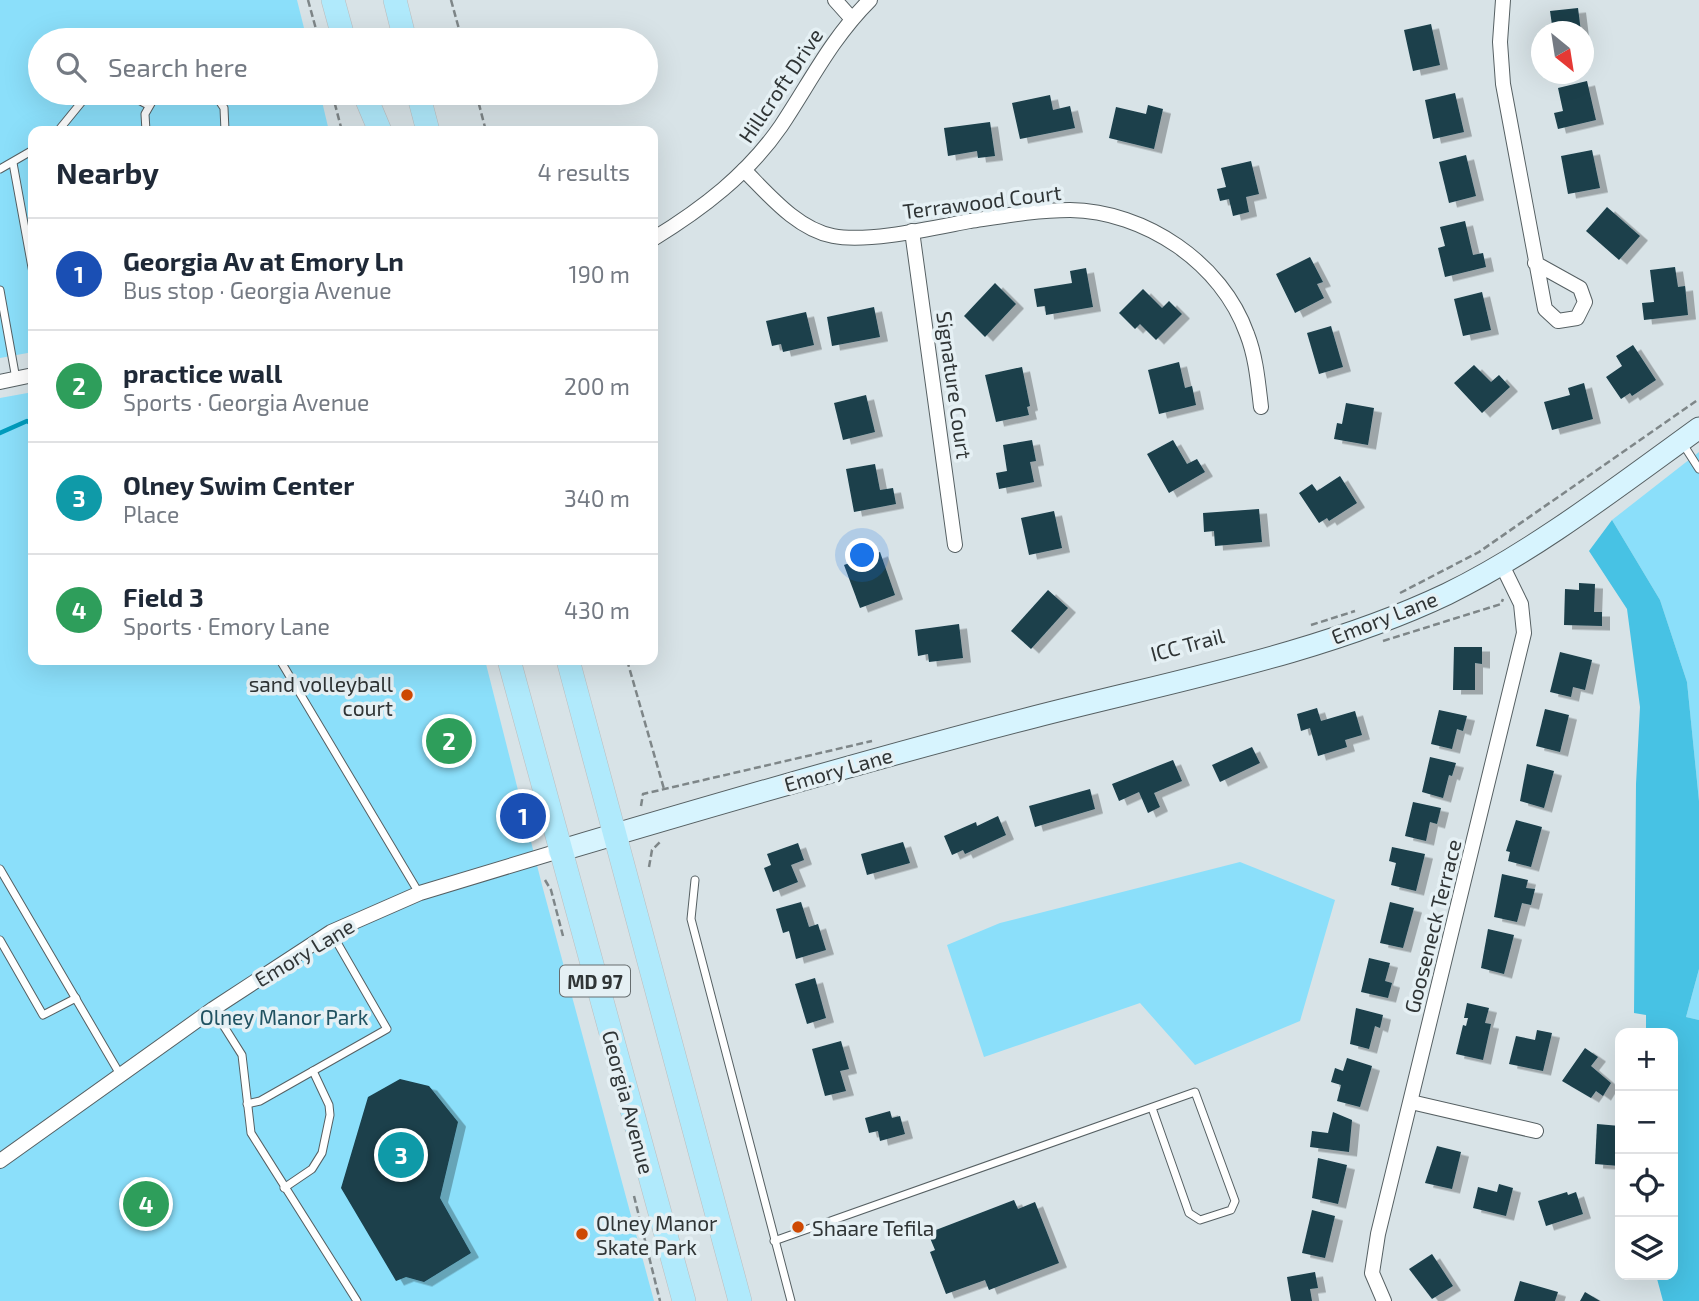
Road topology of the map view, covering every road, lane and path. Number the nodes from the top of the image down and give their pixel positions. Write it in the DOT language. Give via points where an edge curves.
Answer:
graph roads {
  1 [pos="308,0"];
  2 [pos="333,0"];
  3 [pos="394,0"];
  4 [pos="452,0"];
  5 [pos="835,0"];
  6 [pos="870,0"];
  7 [pos="1503,0"];
  8 [pos="852,19"];
  9 [pos="316,28"];
  10 [pos="341,28"];
  11 [pos="402,28"];
  12 [pos="459,28"];
  13 [pos="79,105"];
  14 [pos="148,105"];
  15 [pos="222,105"];
  16 [pos="335,105"];
  17 [pos="361,105"];
  18 [pos="369,105"];
  19 [pos="421,105"];
  20 [pos="479,105"];
  21 [pos="62,126"];
  22 [pos="146,126"];
  23 [pos="225,126"];
  24 [pos="341,126"];
  25 [pos="367,126"];
  26 [pos="378,126"];
  27 [pos="427,126"];
  28 [pos="485,126"];
  29 [pos="28,153"];
  30 [pos="13,163"];
  31 [pos="0,169"];
  32 [pos="744,170"];
  33 [pos="912,231"];
  34 [pos="658,236"];
  35 [pos="28,246"];
  36 [pos="1535,263"];
  37 [pos="0,290"];
  38 [pos="28,376"];
  39 [pos="16,379"];
  40 [pos="0,382"];
  41 [pos="1699,399"];
  42 [pos="1261,407"];
  43 [pos="1699,428"];
  44 [pos="1681,441"];
  45 [pos="1699,469"];
  46 [pos="955,545"];
  47 [pos="1501,563"];
  48 [pos="1399,594"];
  49 [pos="1359,609"];
  50 [pos="1310,625"];
  51 [pos="283,665"];
  52 [pos="510,665"];
  53 [pos="569,665"];
  54 [pos="628,665"];
  55 [pos="872,740"];
  56 [pos="664,789"];
  57 [pos="642,806"];
  58 [pos="615,835"];
  59 [pos="655,847"];
  60 [pos="559,851"];
  61 [pos="649,867"];
  62 [pos="0,870"];
  63 [pos="545,880"];
  64 [pos="695,880"];
  65 [pos="551,890"];
  66 [pos="419,893"];
  67 [pos="331,932"];
  68 [pos="0,940"];
  69 [pos="76,998"];
  70 [pos="213,1009"];
  71 [pos="313,1071"];
  72 [pos="121,1076"];
  73 [pos="1411,1102"];
  74 [pos="247,1104"];
  75 [pos="1152,1108"];
  76 [pos="1536,1131"];
  77 [pos="0,1161"];
  78 [pos="284,1188"];
  79 [pos="774,1241"];
  80 [pos="355,1298"];
  81 [pos="345,1301"];
  82 [pos="684,1301"];
  83 [pos="740,1301"];
  84 [pos="791,1301"];
  85 [pos="1384,1301"];
  1 -- 9 [label="path"];
  2 -- 10 [label="main road"];
  3 -- 11 [label="main road"];
  4 -- 12 [label="path"];
  5 -- 8 [label="street"];
  6 -- 8 [label="street, Hillcroft Drive"];
  7 -- 36 [label="street" via="1501,63"];
  8 -- 32 [label="street, Hillcroft Drive" via="830,45 780,127"];
  13 -- 21 [label="lane"];
  14 -- 22 [label="lane"];
  15 -- 23 [label="lane"];
  16 -- 24 [label="path"];
  17 -- 25 [label="main road"];
  18 -- 26 [label="main road"];
  19 -- 27 [label="main road"];
  20 -- 28 [label="path"];
  29 -- 30 [label="lane"];
  30 -- 31 [label="lane"];
  30 -- 35 [label="lane"];
  32 -- 33 [label="street, Terrawood Court" via="790,213 831,236"];
  32 -- 34 [label="street, Hillcroft Drive"];
  33 -- 42 [label="street, Terrawood Court" via="1071,210 1104,213 1152,229 1200,264 1234,306 1247,333"];
  33 -- 46 [label="street, Signature Court"];
  37 -- 39 [label="lane"];
  38 -- 39 [label="street"];
  39 -- 40 [label="street"];
  41 -- 48 [label="path" via="1479,552"];
  43 -- 44 [label="street, Emory Lane"];
  44 -- 45 [label="lane"];
  44 -- 47 [label="street, Emory Lane"];
  47 -- 58 [label="street, Emory Lane" via="1449,592 1351,632 901,751"];
  47 -- 73 [label="street, Gooseneck Terrace" via="1521,604 1524,633"];
  49 -- 50 [label="path"];
  51 -- 66 [label="lane"];
  52 -- 60 [label="main road, Georgia Avenue / MD 97"];
  53 -- 58 [label="main road, MD 97"];
  54 -- 56 [label="path"];
  55 -- 56 [label="path"];
  56 -- 57 [label="path" via="643,794"];
  58 -- 60 [label="street, Emory Lane"];
  58 -- 83 [label="main road, MD 97"];
  59 -- 61 [label="path"];
  60 -- 66 [label="street, Emory Lane"];
  60 -- 82 [label="main road, Georgia Avenue / MD 97"];
  62 -- 69 [label="lane"];
  63 -- 65 [label="path"];
  64 -- 79 [label="lane" via="691,919"];
  66 -- 67 [label="street, Emory Lane"];
  67 -- 70 [label="street, Emory Lane"];
  67 -- 71 [label="lane" via="387,1029"];
  68 -- 69 [label="lane" via="43,1015"];
  69 -- 72 [label="lane"];
  70 -- 72 [label="street, Emory Lane"];
  70 -- 74 [label="lane" via="242,1055"];
  71 -- 74 [label="lane"];
  71 -- 78 [label="lane" via="329,1105 322,1153 312,1169"];
  72 -- 77 [label="street, Emory Lane"];
  73 -- 76 [label="street"];
  73 -- 85 [label="street, Gooseneck Terrace" via="1372,1273"];
  74 -- 78 [label="lane" via="251,1133"];
  75 -- 75 [label="lane" via="1195,1092 1235,1201 1231,1210 1200,1220 1189,1213"];
  75 -- 79 [label="lane"];
  78 -- 80 [label="lane"];
  79 -- 84 [label="lane"];
  80 -- 81 [label="lane"];
}
